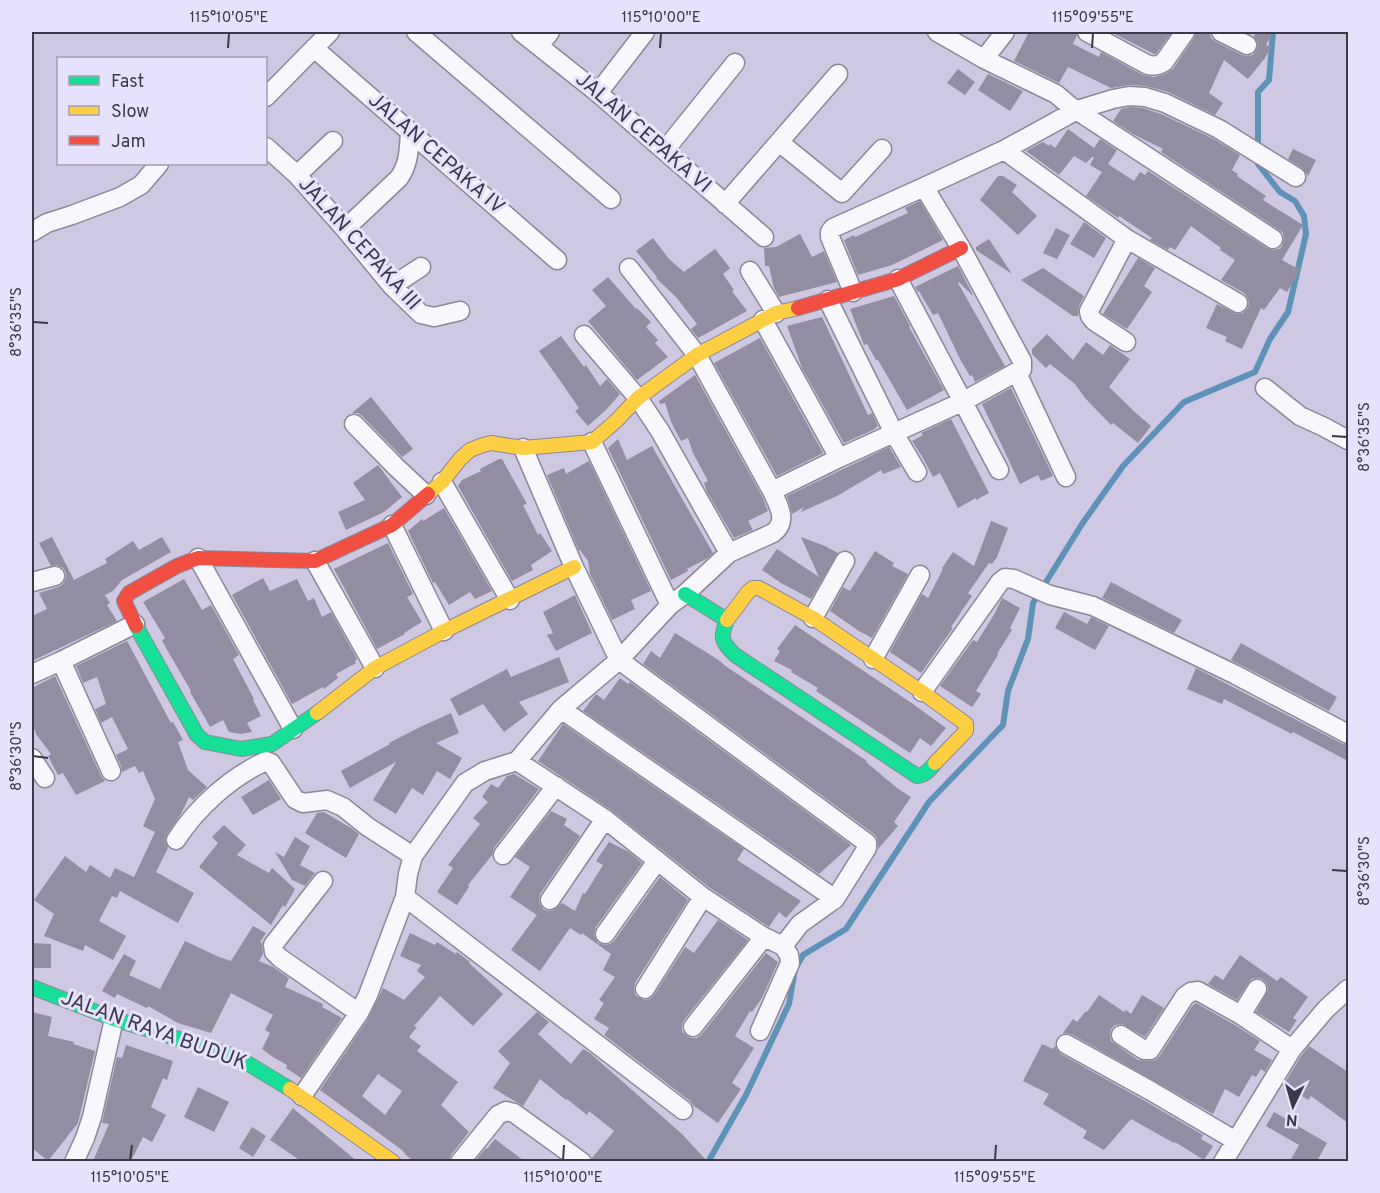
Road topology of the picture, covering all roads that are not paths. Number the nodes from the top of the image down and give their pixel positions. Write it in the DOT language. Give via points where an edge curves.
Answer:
graph roads {
  1 [pos="330,32"];
  2 [pos="416,32"];
  3 [pos="521,32"];
  4 [pos="550,32"];
  5 [pos="645,32"];
  6 [pos="937,32"];
  7 [pos="1005,32"];
  8 [pos="1087,32"];
  9 [pos="1185,32"];
  10 [pos="1221,32"];
  11 [pos="1247,45"];
  12 [pos="539,46"];
  13 [pos="314,48"];
  14 [pos="984,59"];
  15 [pos="735,63"];
  16 [pos="838,74"];
  17 [pos="598,93"];
  18 [pos="267,96"];
  19 [pos="1073,108"];
  20 [pos="410,132"];
  21 [pos="333,141"];
  22 [pos="779,142"];
  23 [pos="267,148"];
  24 [pos="882,149"];
  25 [pos="665,150"];
  26 [pos="1004,150"];
  27 [pos="158,165"];
  28 [pos="297,175"];
  29 [pos="1296,177"];
  30 [pos="924,187"];
  31 [pos="611,199"];
  32 [pos="725,204"];
  33 [pos="345,229"];
  34 [pos="32,232"];
  35 [pos="764,237"];
  36 [pos="1127,239"];
  37 [pos="1273,239"];
  38 [pos="962,248"];
  39 [pos="557,260"];
  40 [pos="421,267"];
  41 [pos="629,268"];
  42 [pos="750,271"];
  43 [pos="898,279"];
  44 [pos="392,286"];
  45 [pos="853,292"];
  46 [pos="828,300"];
  47 [pos="1238,303"];
  48 [pos="460,311"];
  49 [pos="769,316"];
  50 [pos="584,335"];
  51 [pos="1126,342"];
  52 [pos="697,355"];
  53 [pos="1017,373"];
  54 [pos="1265,388"];
  55 [pos="638,398"];
  56 [pos="962,402"];
  57 [pos="354,424"];
  58 [pos="894,433"];
  59 [pos="1348,440"];
  60 [pos="592,442"];
  61 [pos="523,448"];
  62 [pos="839,458"];
  63 [pos="999,470"];
  64 [pos="917,472"];
  65 [pos="1066,477"];
  66 [pos="442,482"];
  67 [pos="772,491"];
  68 [pos="426,495"];
  69 [pos="392,525"];
  70 [pos="729,553"];
  71 [pos="198,558"];
  72 [pos="315,561"];
  73 [pos="845,561"];
  74 [pos="574,567"];
  75 [pos="920,574"];
  76 [pos="55,576"];
  77 [pos="32,582"];
  78 [pos="678,599"];
  79 [pos="510,600"];
  80 [pos="813,618"];
  81 [pos="727,620"];
  82 [pos="135,624"];
  83 [pos="444,631"];
  84 [pos="873,658"];
  85 [pos="619,660"];
  86 [pos="61,661"];
  87 [pos="375,668"];
  88 [pos="32,674"];
  89 [pos="922,692"];
  90 [pos="561,710"];
  91 [pos="293,729"];
  92 [pos="1348,734"];
  93 [pos="32,758"];
  94 [pos="517,761"];
  95 [pos="111,771"];
  96 [pos="45,778"];
  97 [pos="556,786"];
  98 [pos="605,819"];
  99 [pos="176,840"];
  100 [pos="503,855"];
  101 [pos="413,856"];
  102 [pos="657,861"];
  103 [pos="323,881"];
  104 [pos="405,897"];
  105 [pos="703,897"];
  106 [pos="835,899"];
  107 [pos="550,900"];
  108 [pos="605,934"];
  109 [pos="764,937"];
  110 [pos="783,946"];
  111 [pos="32,987"];
  112 [pos="645,989"];
  113 [pos="1257,989"];
  114 [pos="1348,989"];
  115 [pos="359,1013"];
  116 [pos="1241,1015"];
  117 [pos="114,1019"];
  118 [pos="693,1027"];
  119 [pos="760,1031"];
  120 [pos="1121,1035"];
  121 [pos="1066,1044"];
  122 [pos="1292,1049"];
  123 [pos="302,1096"];
  124 [pos="683,1110"];
  125 [pos="1236,1141"];
  126 [pos="74,1161"];
  127 [pos="393,1161"];
  128 [pos="460,1161"];
  129 [pos="582,1161"];
  130 [pos="1223,1161"];
  1 -- 13 [label="street"];
  2 -- 31 [label="street"];
  3 -- 12 [label="street, JALAN CEPAKA VI"];
  4 -- 12 [label="street"];
  5 -- 17 [label="street"];
  6 -- 14 [label="street"];
  7 -- 14 [label="street"];
  8 -- 9 [label="street" via="1154,66 1164,62"];
  10 -- 11 [label="street"];
  12 -- 17 [label="street, JALAN CEPAKA VI"];
  13 -- 18 [label="street"];
  13 -- 20 [label="street, JALAN CEPAKA IV"];
  14 -- 19 [label="street" via="1056,94"];
  15 -- 25 [label="street"];
  16 -- 22 [label="street"];
  17 -- 25 [label="street, JALAN CEPAKA VI"];
  19 -- 26 [label="street"];
  19 -- 29 [label="street" via="1129,96 1165,103 1219,129"];
  19 -- 37 [label="street"];
  20 -- 33 [label="street" via="409,157 403,173"];
  20 -- 39 [label="street, JALAN CEPAKA IV"];
  21 -- 28 [label="street"];
  22 -- 24 [label="street" via="842,194"];
  22 -- 32 [label="street"];
  23 -- 28 [label="street, JALAN CEPAKA III"];
  25 -- 32 [label="street, JALAN CEPAKA VI"];
  26 -- 30 [label="street"];
  26 -- 36 [label="street"];
  27 -- 34 [label="street" via="141,185 120,197"];
  28 -- 33 [label="street, JALAN CEPAKA III"];
  30 -- 38 [label="street"];
  30 -- 45 [label="street" via="830,232"];
  32 -- 35 [label="street, JALAN CEPAKA VI"];
  33 -- 44 [label="street, JALAN CEPAKA III"];
  36 -- 47 [label="street"];
  36 -- 51 [label="street" via="1089,311 1094,321"];
  38 -- 43 [label="street"];
  38 -- 53 [label="street" via="1023,361"];
  40 -- 44 [label="street"];
  41 -- 52 [label="street"];
  42 -- 49 [label="street"];
  43 -- 45 [label="street"];
  43 -- 56 [label="street"];
  44 -- 48 [label="street, JALAN CEPAKA III" via="421,314 444,316"];
  45 -- 46 [label="street"];
  46 -- 49 [label="street"];
  46 -- 58 [label="street"];
  49 -- 52 [label="street"];
  49 -- 62 [label="street"];
  50 -- 55 [label="street"];
  52 -- 55 [label="street"];
  52 -- 67 [label="street"];
  53 -- 56 [label="street"];
  53 -- 65 [label="street"];
  54 -- 59 [label="street" via="1300,416"];
  55 -- 60 [label="street"];
  55 -- 70 [label="street"];
  56 -- 58 [label="street"];
  56 -- 63 [label="street"];
  57 -- 68 [label="street"];
  58 -- 62 [label="street"];
  58 -- 64 [label="street"];
  60 -- 61 [label="street"];
  60 -- 78 [label="street"];
  61 -- 66 [label="street" via="501,443 470,450"];
  61 -- 74 [label="street"];
  62 -- 67 [label="street"];
  66 -- 68 [label="street"];
  66 -- 79 [label="street"];
  67 -- 70 [label="street" via="781,512 778,529"];
  68 -- 69 [label="street"];
  69 -- 72 [label="street"];
  69 -- 83 [label="street"];
  70 -- 78 [label="street"];
  71 -- 72 [label="street"];
  71 -- 82 [label="street" via="126,595 124,601"];
  71 -- 91 [label="street"];
  72 -- 87 [label="street"];
  73 -- 80 [label="street"];
  74 -- 79 [label="street"];
  74 -- 85 [label="street"];
  75 -- 84 [label="street"];
  76 -- 77 [label="street"];
  78 -- 81 [label="street"];
  78 -- 85 [label="street"];
  79 -- 83 [label="street"];
  80 -- 81 [label="street" via="753,588"];
  80 -- 84 [label="street"];
  81 -- 89 [label="street" via="722,638 735,655 917,776 925,774 966,729 966,724"];
  82 -- 86 [label="street"];
  82 -- 91 [label="street" via="197,735 205,741 241,749 257,747 272,744"];
  83 -- 87 [label="street"];
  84 -- 89 [label="street"];
  85 -- 90 [label="street"];
  85 -- 106 [label="street" via="866,841 867,848"];
  86 -- 88 [label="street"];
  86 -- 95 [label="street"];
  87 -- 91 [label="street"];
  89 -- 92 [label="street" via="1005,578 1093,606"];
  90 -- 94 [label="street"];
  90 -- 106 [label="street"];
  93 -- 96 [label="street"];
  94 -- 97 [label="street"];
  94 -- 101 [label="street" via="485,771 465,783"];
  97 -- 98 [label="street"];
  97 -- 100 [label="street"];
  98 -- 102 [label="street"];
  98 -- 107 [label="street"];
  99 -- 101 [label="street" via="231,781 269,761 295,799 303,803 327,800 343,807"];
  101 -- 104 [label="street"];
  102 -- 105 [label="street"];
  102 -- 108 [label="street"];
  103 -- 115 [label="street" via="273,945 274,952"];
  104 -- 115 [label="street"];
  104 -- 124 [label="street"];
  105 -- 109 [label="street"];
  105 -- 112 [label="street"];
  106 -- 110 [label="street" via="800,924"];
  109 -- 110 [label="street"];
  109 -- 118 [label="street"];
  110 -- 119 [label="street" via="790,963"];
  111 -- 117 [label="street, JALAN RAYA BUDUK"];
  113 -- 116 [label="street"];
  114 -- 122 [label="street"];
  115 -- 123 [label="street"];
  116 -- 120 [label="street" via="1198,991 1191,992 1150,1050"];
  116 -- 122 [label="street"];
  117 -- 123 [label="street, JALAN RAYA BUDUK" via="237,1057"];
  117 -- 126 [label="street" via="92,1117"];
  121 -- 125 [label="street"];
  122 -- 125 [label="street"];
  123 -- 127 [label="street, JALAN RAYA BUDUK"];
  125 -- 130 [label="street"];
  128 -- 129 [label="street" via="492,1121 506,1111"];
}
